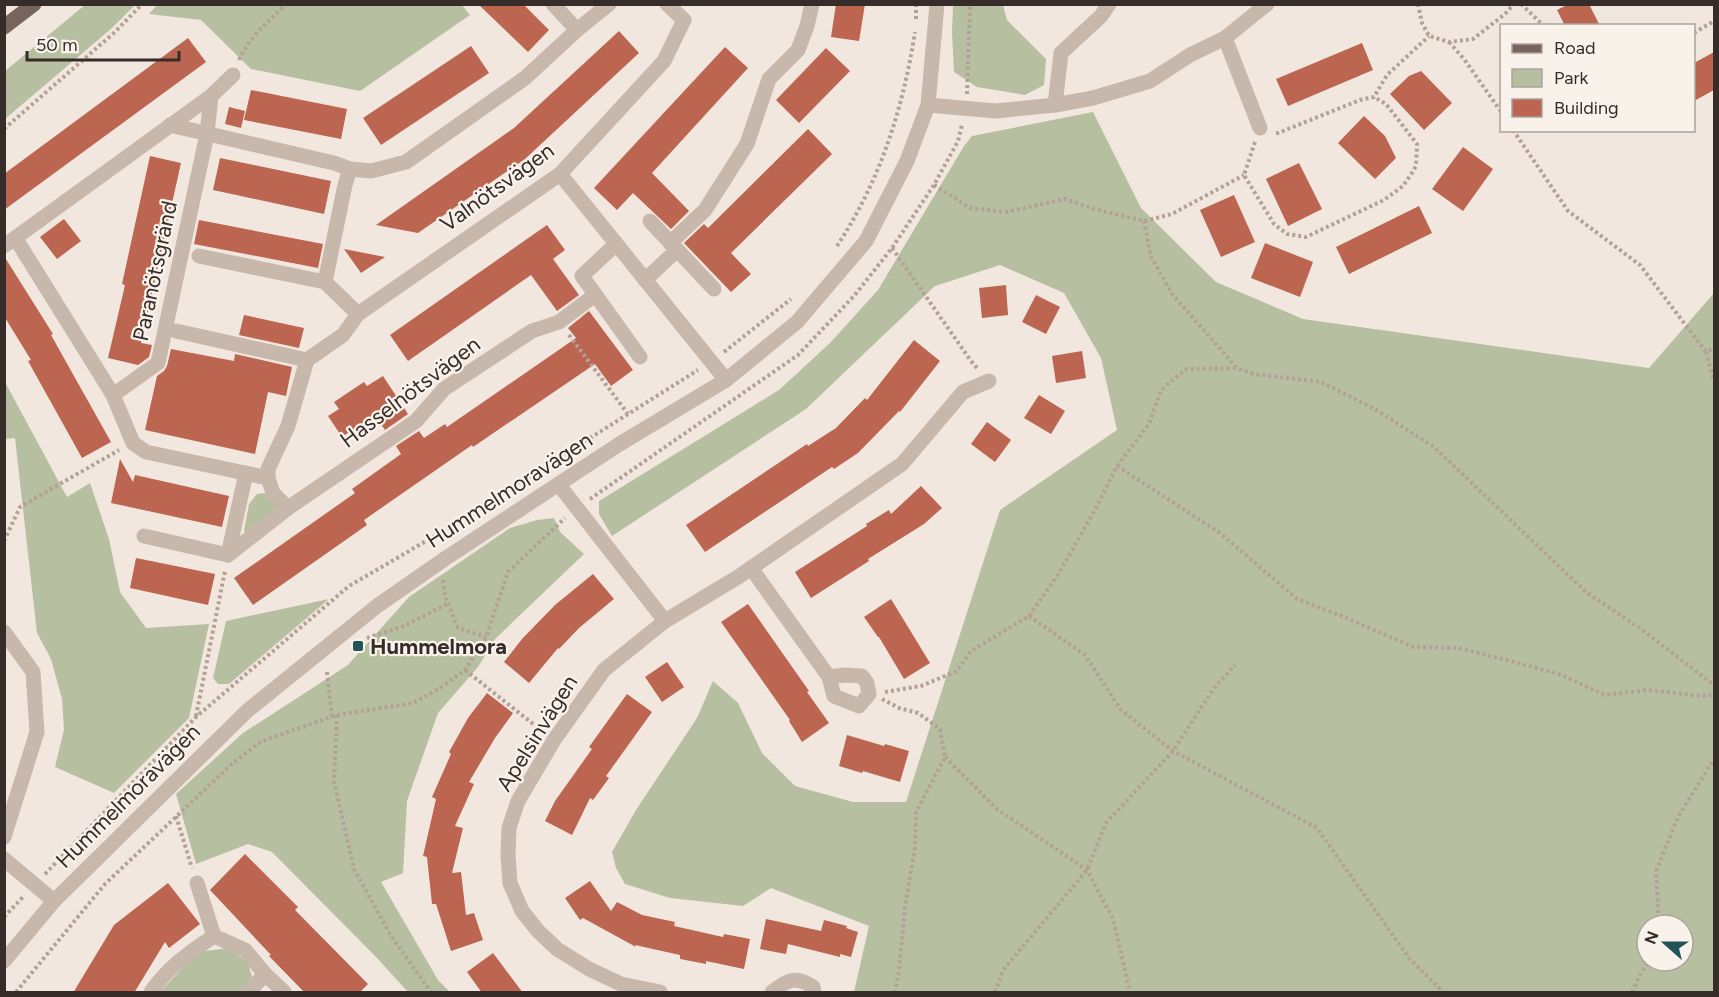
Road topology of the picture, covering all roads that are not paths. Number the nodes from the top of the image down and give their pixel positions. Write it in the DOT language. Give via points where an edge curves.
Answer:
graph roads {
  1 [pos="33,4"];
  2 [pos="553,4"];
  3 [pos="609,4"];
  4 [pos="667,4"];
  5 [pos="812,4"];
  6 [pos="937,4"];
  7 [pos="1108,4"];
  8 [pos="1267,4"];
  9 [pos="4,27"];
  10 [pos="577,30"];
  11 [pos="1225,38"];
  12 [pos="233,75"];
  13 [pos="211,96"];
  14 [pos="928,105"];
  15 [pos="1055,105"];
  16 [pos="170,125"];
  17 [pos="1260,128"];
  18 [pos="207,134"];
  19 [pos="350,169"];
  20 [pos="560,174"];
  21 [pos="650,221"];
  22 [pos="10,242"];
  23 [pos="616,244"];
  24 [pos="674,246"];
  25 [pos="199,256"];
  26 [pos="645,280"];
  27 [pos="326,282"];
  28 [pos="714,290"];
  29 [pos="596,295"];
  30 [pos="358,314"];
  31 [pos="176,331"];
  32 [pos="640,357"];
  33 [pos="307,360"];
  34 [pos="726,380"];
  35 [pos="989,381"];
  36 [pos="113,395"];
  37 [pos="246,473"];
  38 [pos="267,478"];
  39 [pos="559,485"];
  40 [pos="288,508"];
  41 [pos="144,536"];
  42 [pos="228,555"];
  43 [pos="751,568"];
  44 [pos="664,621"];
  45 [pos="4,632"];
  46 [pos="829,677"];
  47 [pos="4,837"];
  48 [pos="4,859"];
  49 [pos="197,883"];
  50 [pos="54,901"];
  51 [pos="214,936"];
  52 [pos="4,961"];
  53 [pos="265,974"];
  54 [pos="151,993"];
  55 [pos="249,993"];
  56 [pos="284,993"];
  57 [pos="660,993"];
  58 [pos="772,993"];
  59 [pos="814,993"];
  1 -- 9 [label="main road"];
  2 -- 10 [label="street"];
  3 -- 10 [label="street"];
  4 -- 20 [label="street, Valnötsvägen" via="684,20 664,61"];
  5 -- 24 [label="street" via="798,50 769,79 747,144 705,210"];
  6 -- 14 [label="street, Hummelmoravägen"];
  7 -- 15 [label="street" via="1101,16 1061,52"];
  8 -- 11 [label="street"];
  10 -- 19 [label="street" via="525,78 406,162 371,171"];
  11 -- 15 [label="street" via="1150,81"];
  11 -- 17 [label="street"];
  12 -- 13 [label="street"];
  13 -- 16 [label="street"];
  13 -- 18 [label="street, Paranötsgränd"];
  14 -- 15 [label="street" via="996,111"];
  14 -- 34 [label="street, Hummelmoravägen" via="907,161 866,241 797,322"];
  16 -- 18 [label="street"];
  16 -- 22 [label="street"];
  18 -- 19 [label="street"];
  18 -- 36 [label="street, Paranötsgränd" via="158,363"];
  19 -- 27 [label="street"];
  20 -- 23 [label="street"];
  20 -- 30 [label="street, Valnötsvägen"];
  21 -- 24 [label="street"];
  22 -- 36 [label="street"];
  23 -- 26 [label="street"];
  23 -- 29 [label="street" via="582,276"];
  24 -- 26 [label="street"];
  24 -- 28 [label="street"];
  25 -- 27 [label="street, Paranötsgränd"];
  26 -- 34 [label="street"];
  27 -- 30 [label="street"];
  29 -- 32 [label="street"];
  29 -- 40 [label="street, Hasselnötsvägen" via="559,322 532,331 444,389 416,421"];
  30 -- 33 [label="street, Valnötsvägen" via="343,335"];
  31 -- 33 [label="street, Paranötsgränd"];
  33 -- 38 [label="street" via="288,426"];
  34 -- 39 [label="street, Hummelmoravägen"];
  35 -- 43 [label="street, Apelsinvägen" via="963,393 902,464"];
  36 -- 37 [label="street" via="133,443 146,452"];
  37 -- 38 [label="street"];
  37 -- 42 [label="street"];
  38 -- 40 [label="street" via="273,493"];
  39 -- 44 [label="street"];
  39 -- 50 [label="street, Hummelmoravägen" via="376,606 247,711"];
  40 -- 42 [label="street, Hasselnötsvägen"];
  41 -- 42 [label="street"];
  43 -- 44 [label="street, Apelsinvägen"];
  43 -- 46 [label="street"];
  44 -- 57 [label="street, Apelsinvägen" via="604,670 554,740 518,801 509,828 508,856 510,883 522,911 557,949 621,984"];
  45 -- 47 [label="street" via="33,672 37,732"];
  46 -- 46 [label="street" via="834,696 859,706 871,694 862,676"];
  48 -- 50 [label="street"];
  49 -- 51 [label="street"];
  50 -- 52 [label="street, Hummelmoravägen"];
  51 -- 53 [label="street" via="245,950"];
  51 -- 54 [label="street" via="170,969"];
  53 -- 55 [label="street"];
  53 -- 56 [label="street"];
  58 -- 59 [label="street" via="782,984 804,980"];
}
